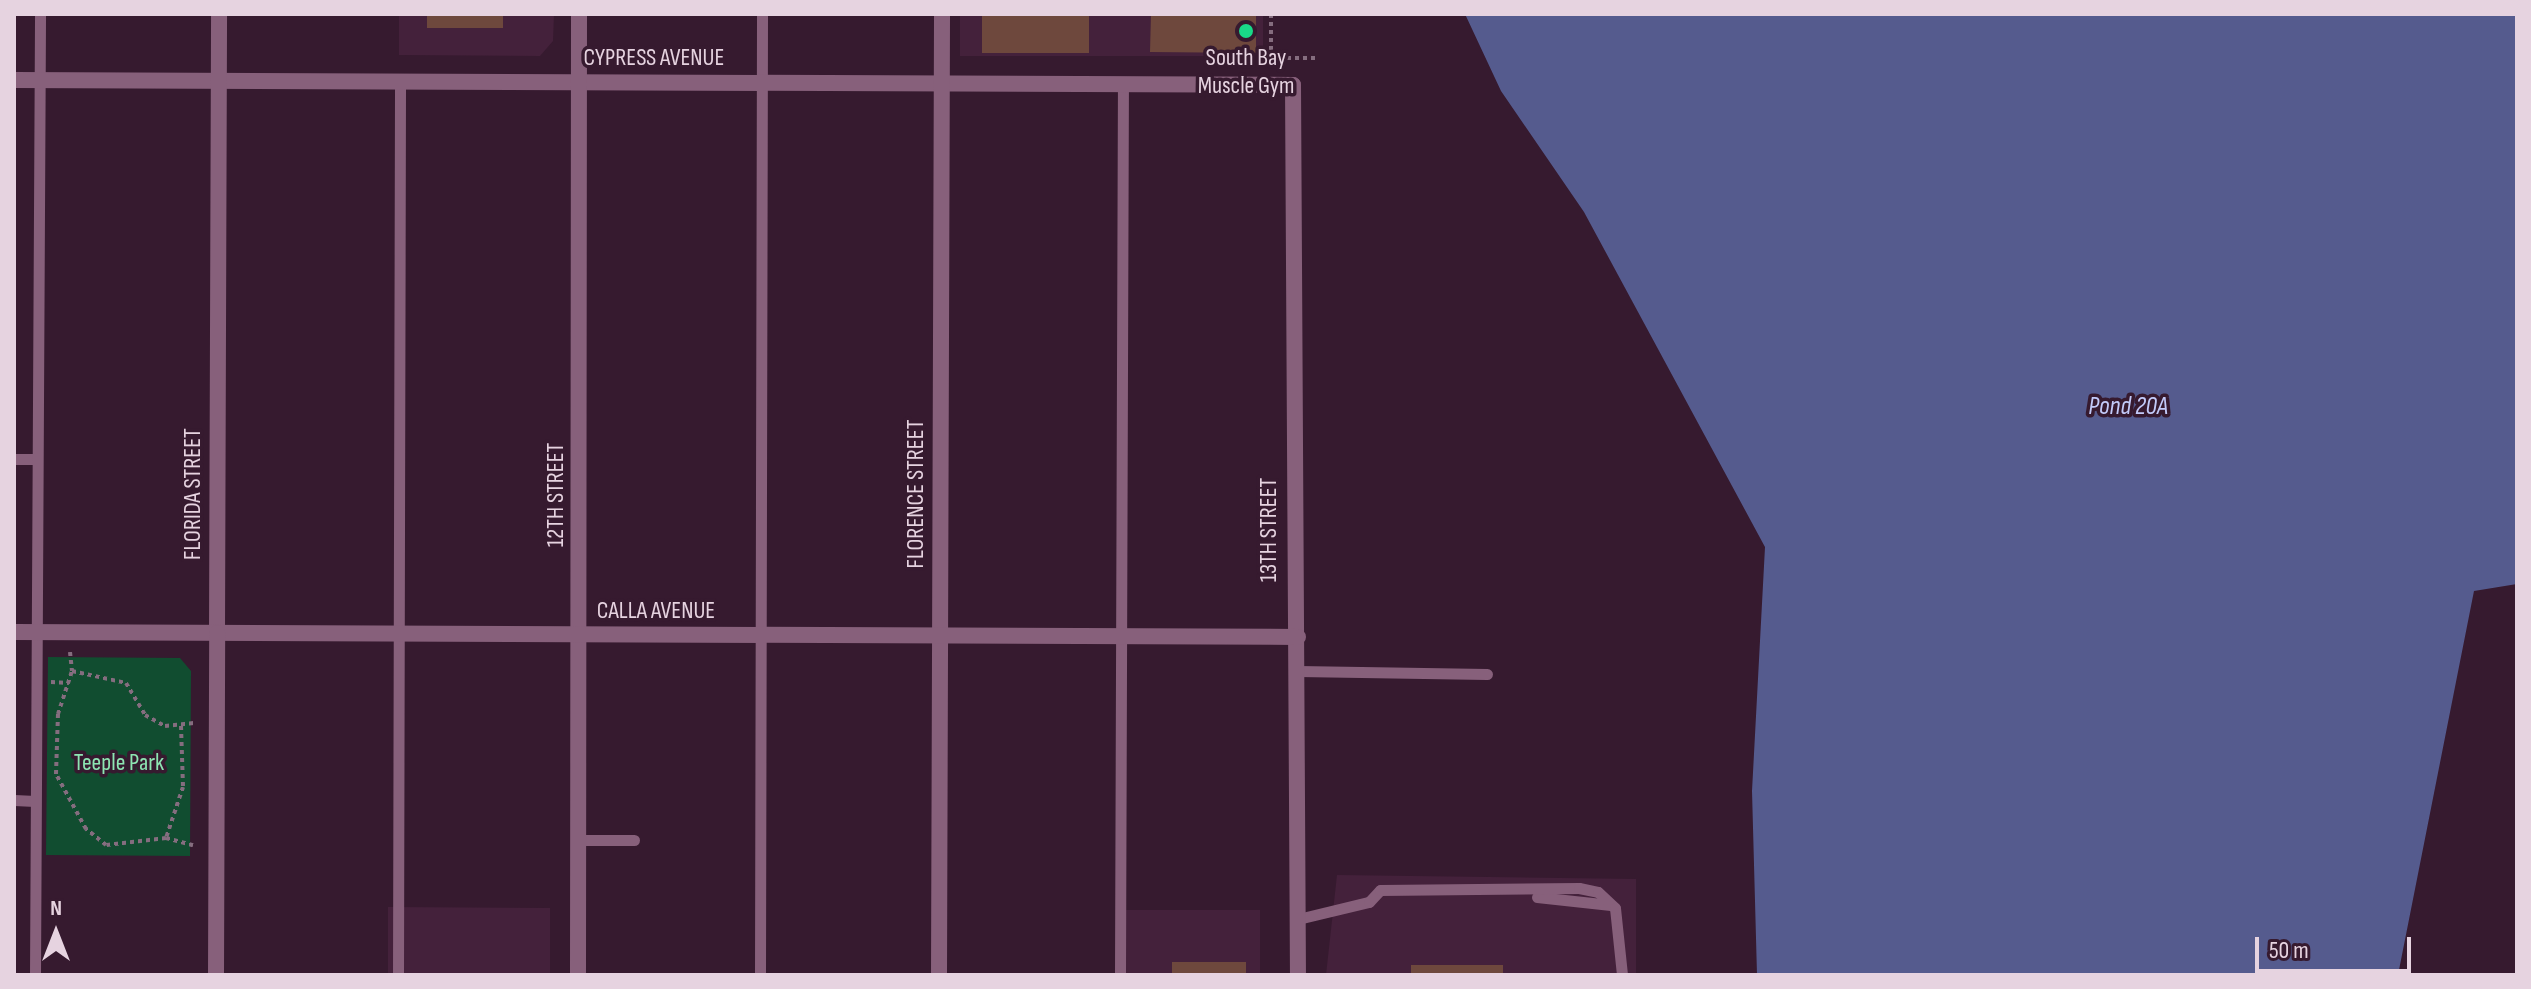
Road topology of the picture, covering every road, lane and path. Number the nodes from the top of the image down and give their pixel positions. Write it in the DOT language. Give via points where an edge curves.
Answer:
graph roads {
  1 [pos="40,14"];
  2 [pos="219,14"];
  3 [pos="579,14"];
  4 [pos="762,14"];
  5 [pos="942,14"];
  6 [pos="1271,14"];
  7 [pos="1271,58"];
  8 [pos="1319,58"];
  9 [pos="1271,72"];
  10 [pos="14,80"];
  11 [pos="40,81"];
  12 [pos="218,81"];
  13 [pos="400,82"];
  14 [pos="579,82"];
  15 [pos="763,83"];
  16 [pos="942,84"];
  17 [pos="1123,84"];
  18 [pos="1293,85"];
  19 [pos="14,459"];
  20 [pos="37,459"];
  21 [pos="14,632"];
  22 [pos="36,633"];
  23 [pos="217,633"];
  24 [pos="399,634"];
  25 [pos="579,635"];
  26 [pos="762,635"];
  27 [pos="940,636"];
  28 [pos="1122,637"];
  29 [pos="1298,637"];
  30 [pos="70,652"];
  31 [pos="72,671"];
  32 [pos="1298,671"];
  33 [pos="1487,674"];
  34 [pos="194,723"];
  35 [pos="181,726"];
  36 [pos="14,800"];
  37 [pos="35,801"];
  38 [pos="166,838"];
  39 [pos="579,840"];
  40 [pos="634,840"];
  41 [pos="193,845"];
  42 [pos="1298,919"];
  43 [pos="35,975"];
  44 [pos="216,975"];
  45 [pos="398,975"];
  46 [pos="578,975"];
  47 [pos="760,975"];
  48 [pos="939,975"];
  49 [pos="1120,975"];
  50 [pos="1298,975"];
  51 [pos="1622,975"];
  1 -- 11 [label="lane"];
  2 -- 12 [label="street, FLORIDA STREET"];
  3 -- 14 [label="street, 12TH STREET"];
  4 -- 15 [label="lane"];
  5 -- 16 [label="street, FLORENCE STREET"];
  6 -- 7 [label="path"];
  7 -- 8 [label="path"];
  7 -- 9 [label="path"];
  10 -- 11 [label="street, CYPRESS AVENUE"];
  11 -- 12 [label="street, CYPRESS AVENUE"];
  11 -- 20 [label="lane"];
  12 -- 13 [label="street, CYPRESS AVENUE"];
  12 -- 23 [label="street, FLORIDA STREET"];
  13 -- 14 [label="street, CYPRESS AVENUE"];
  13 -- 24 [label="lane"];
  14 -- 15 [label="street, CYPRESS AVENUE"];
  14 -- 25 [label="street, 12TH STREET"];
  15 -- 16 [label="street, CYPRESS AVENUE"];
  15 -- 26 [label="lane"];
  16 -- 17 [label="street, CYPRESS AVENUE"];
  16 -- 27 [label="street, FLORENCE STREET"];
  17 -- 18 [label="street, CYPRESS AVENUE"];
  17 -- 28 [label="lane"];
  18 -- 29 [label="street, 13TH STREET"];
  19 -- 20 [label="lane"];
  20 -- 22 [label="lane"];
  21 -- 22 [label="street, CALLA AVENUE"];
  22 -- 23 [label="street, CALLA AVENUE"];
  22 -- 37 [label="lane"];
  23 -- 24 [label="street, CALLA AVENUE"];
  23 -- 44 [label="street, FLORIDA STREET"];
  24 -- 25 [label="street, CALLA AVENUE"];
  24 -- 45 [label="lane"];
  25 -- 26 [label="street, CALLA AVENUE"];
  25 -- 39 [label="street, 12TH STREET"];
  26 -- 27 [label="street, CALLA AVENUE"];
  26 -- 47 [label="lane"];
  27 -- 28 [label="street, CALLA AVENUE"];
  27 -- 48 [label="street, FLORENCE STREET"];
  28 -- 29 [label="street, CALLA AVENUE"];
  28 -- 49 [label="lane"];
  29 -- 32 [label="street, 13TH STREET"];
  30 -- 31 [label="path"];
  31 -- 35 [label="path" via="110,674 126,683 145,715"];
  31 -- 38 [label="path" via="55,748 70,805 106,845"];
  32 -- 33 [label="lane"];
  32 -- 42 [label="street, 13TH STREET"];
  34 -- 35 [label="path"];
  35 -- 38 [label="path" via="183,787"];
  36 -- 37 [label="lane"];
  37 -- 43 [label="lane"];
  38 -- 41 [label="path"];
  39 -- 40 [label="lane"];
  39 -- 46 [label="street, 12TH STREET"];
  42 -- 50 [label="street, 13TH STREET"];
  42 -- 51 [label="lane" via="1369,902 1380,890 1579,888 1598,892 1615,908"];
}
